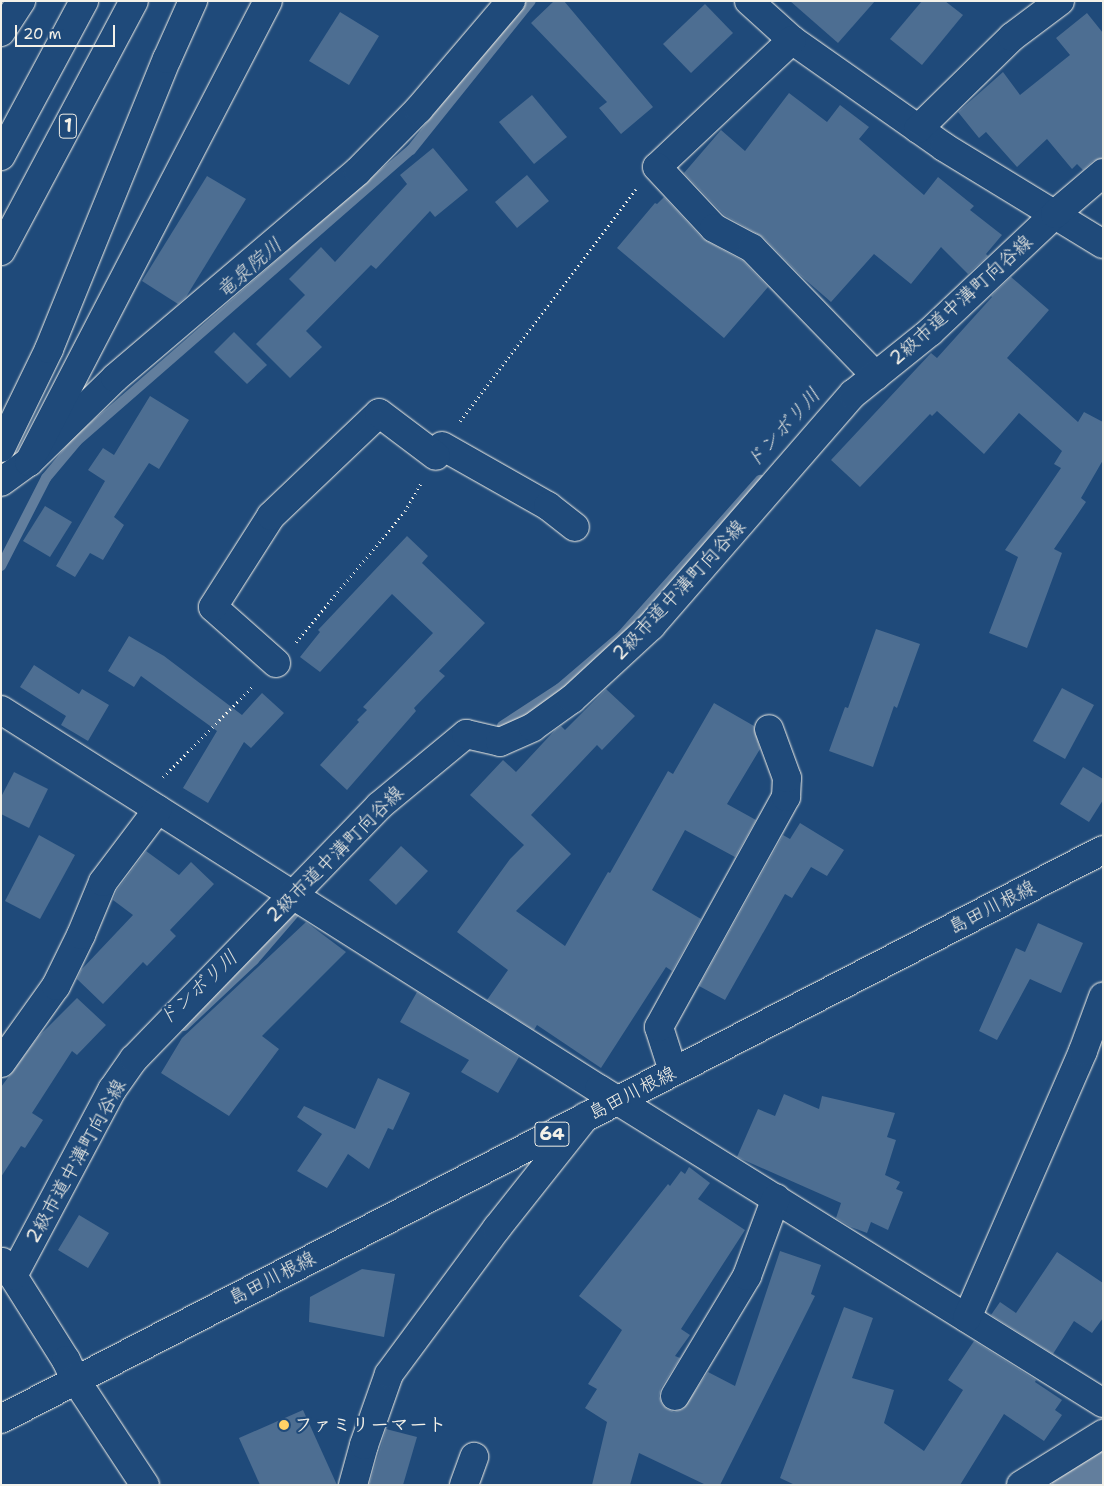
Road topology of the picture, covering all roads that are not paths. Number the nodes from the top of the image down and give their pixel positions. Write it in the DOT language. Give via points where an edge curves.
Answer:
graph roads {
  1 [pos="21,1"];
  2 [pos="84,1"];
  3 [pos="134,1"];
  4 [pos="193,1"];
  5 [pos="268,1"];
  6 [pos="510,1"];
  7 [pos="749,1"];
  8 [pos="1060,1"];
  9 [pos="1,32"];
  10 [pos="792,40"];
  11 [pos="918,129"];
  12 [pos="1,156"];
  13 [pos="1103,173"];
  14 [pos="1055,214"];
  15 [pos="1103,244"];
  16 [pos="1,251"];
  17 [pos="876,376"];
  18 [pos="1,448"];
  19 [pos="29,462"];
  20 [pos="1,482"];
  21 [pos="575,527"];
  22 [pos="276,663"];
  23 [pos="1,710"];
  24 [pos="769,729"];
  25 [pos="150,804"];
  26 [pos="1103,850"];
  27 [pos="294,895"];
  28 [pos="1103,997"];
  29 [pos="1093,1058"];
  30 [pos="1,1062"];
  31 [pos="673,1071"];
  32 [pos="618,1099"];
  33 [pos="585,1116"];
  34 [pos="776,1198"];
  35 [pos="7,1268"];
  36 [pos="967,1318"];
  37 [pos="75,1379"];
  38 [pos="675,1396"];
  39 [pos="1103,1403"];
  40 [pos="1,1419"];
  41 [pos="1103,1434"];
  42 [pos="474,1457"];
  43 [pos="145,1485"];
  44 [pos="353,1485"];
  45 [pos="464,1485"];
  46 [pos="1021,1485"];
  1 -- 9 [label="main road"];
  2 -- 12 [label="main road"];
  3 -- 16 [label="main road, 1"];
  4 -- 18 [label="main road" via="49,349"];
  5 -- 19 [label="main road"];
  6 -- 19 [label="main road" via="419,109 358,171 115,378"];
  7 -- 10 [label="main road"];
  8 -- 11 [label="main road" via="1012,37"];
  10 -- 11 [label="main road"];
  10 -- 17 [label="main road" via="657,167 714,228 752,248"];
  11 -- 14 [label="main road"];
  13 -- 14 [label="main road, 2級市道中溝町向谷線"];
  14 -- 15 [label="main road"];
  14 -- 17 [label="main road, 2級市道中溝町向谷線" via="930,332"];
  17 -- 27 [label="main road, 2級市道中溝町向谷線" via="853,394 651,626 572,700 533,727 500,742 466,734 379,806"];
  19 -- 20 [label="main road"];
  21 -- 22 [label="main road" via="548,506 439,451 378,413 271,516 213,606"];
  23 -- 25 [label="main road"];
  24 -- 31 [label="main road" via="787,778 786,797 659,1027"];
  25 -- 27 [label="main road"];
  25 -- 30 [label="main road" via="103,882 56,986"];
  26 -- 31 [label="main road, 島田川根線 / 64"];
  27 -- 32 [label="main road"];
  27 -- 35 [label="main road, 2級市道中溝町向谷線" via="134,1059 112,1090"];
  28 -- 29 [label="main road"];
  29 -- 36 [label="main road"];
  31 -- 32 [label="main road, 島田川根線 / 64"];
  32 -- 33 [label="main road, 島田川根線 / 64"];
  32 -- 34 [label="main road"];
  33 -- 37 [label="main road, 島田川根線 / 64"];
  33 -- 44 [label="main road" via="389,1374"];
  34 -- 36 [label="main road"];
  34 -- 38 [label="main road" via="748,1276"];
  35 -- 37 [label="main road"];
  36 -- 39 [label="main road"];
  37 -- 40 [label="main road, 島田川根線 / 64"];
  37 -- 43 [label="main road"];
  41 -- 46 [label="main road"];
  42 -- 45 [label="main road"];
}
